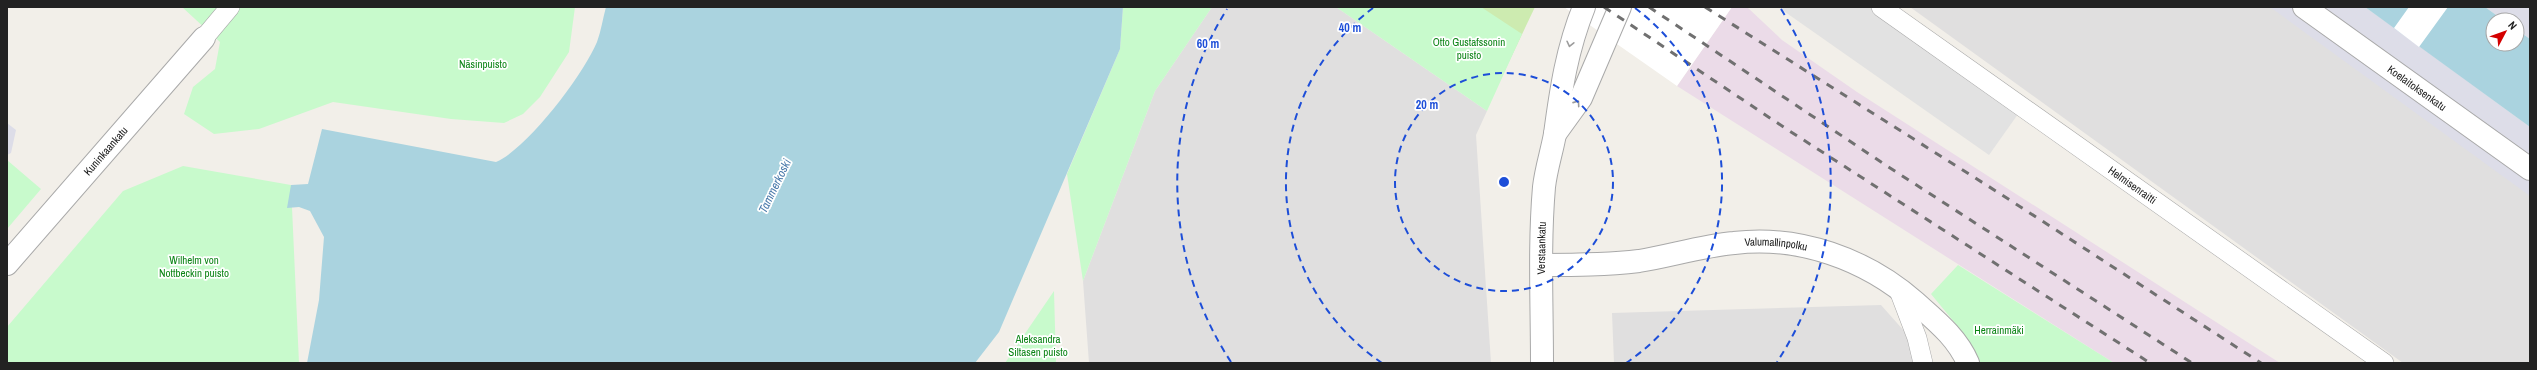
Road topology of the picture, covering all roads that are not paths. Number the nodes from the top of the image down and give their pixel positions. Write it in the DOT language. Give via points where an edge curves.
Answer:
graph roads {
  1 [pos="230,7"];
  2 [pos="1584,7"];
  3 [pos="1620,7"];
  4 [pos="1881,7"];
  5 [pos="2304,7"];
  6 [pos="204,38"];
  7 [pos="1555,135"];
  8 [pos="2530,169"];
  9 [pos="7,264"];
  10 [pos="1542,265"];
  11 [pos="1898,288"];
  12 [pos="1542,363"];
  13 [pos="1923,363"];
  14 [pos="1968,363"];
  15 [pos="2384,363"];
  1 -- 6 [label="lane"];
  2 -- 7 [label="street, Verstaankatu, one-way" via="1572,36 1559,90"];
  7 -- 3 [label="street, Verstaankatu, one-way" via="1581,98"];
  4 -- 15 [label="lane, Helmisenraitti"];
  5 -- 8 [label="street, Koelaitoksenkatu"];
  6 -- 9 [label="street, Kuninkaankatu"];
  7 -- 10 [label="street, Verstaankatu" via="1544,185"];
  10 -- 11 [label="street, Valumallinpolku" via="1594,266 1734,243 1761,242 1809,248 1846,259 1864,266"];
  10 -- 12 [label="street, Verstaankatu"];
  11 -- 13 [label="lane" via="1917,338"];
  11 -- 14 [label="street, Valumallinpolku" via="1947,331"];
}
